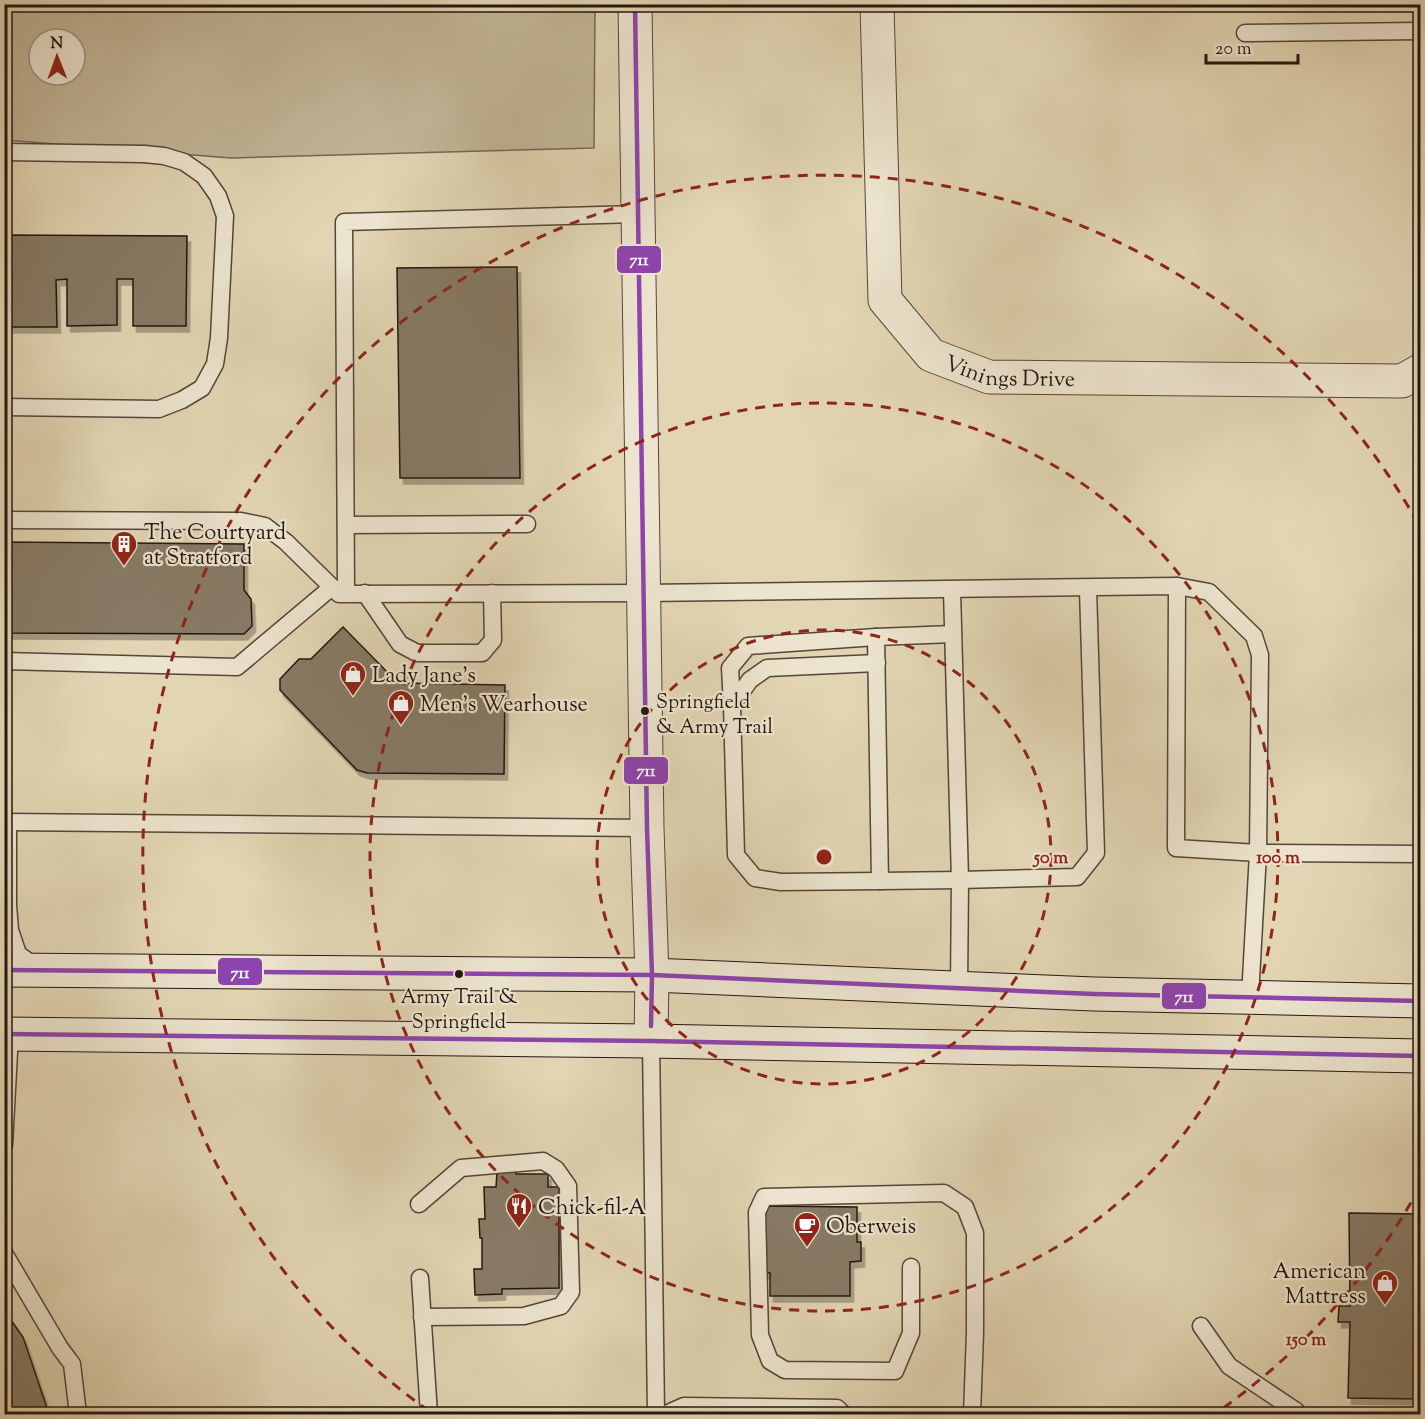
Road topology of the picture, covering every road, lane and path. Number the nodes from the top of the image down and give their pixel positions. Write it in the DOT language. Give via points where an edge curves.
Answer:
graph roads {
  1 [pos="635,4"];
  2 [pos="877,4"];
  3 [pos="1420,31"];
  4 [pos="1245,33"];
  5 [pos="4,152"];
  6 [pos="638,214"];
  7 [pos="1420,371"];
  8 [pos="4,407"];
  9 [pos="4,520"];
  10 [pos="527,524"];
  11 [pos="346,525"];
  12 [pos="1177,586"];
  13 [pos="1088,588"];
  14 [pos="339,590"];
  15 [pos="952,590"];
  16 [pos="365,593"];
  17 [pos="492,593"];
  18 [pos="644,593"];
  19 [pos="953,634"];
  20 [pos="876,637"];
  21 [pos="4,661"];
  22 [pos="877,663"];
  23 [pos="732,705"];
  24 [pos="6,822"];
  25 [pos="647,828"];
  26 [pos="1258,853"];
  27 [pos="1420,854"];
  28 [pos="960,880"];
  29 [pos="880,881"];
  30 [pos="4,970"];
  31 [pos="41,970"];
  32 [pos="652,975"];
  33 [pos="959,988"];
  34 [pos="1250,997"];
  35 [pos="1420,1001"];
  36 [pos="8,1034"];
  37 [pos="651,1041"];
  38 [pos="1420,1056"];
  39 [pos="4,1145"];
  40 [pos="419,1204"];
  41 [pos="4,1253"];
  42 [pos="911,1267"];
  43 [pos="420,1278"];
  44 [pos="422,1317"];
  45 [pos="1201,1326"];
  46 [pos="1296,1411"];
  47 [pos="78,1414"];
  48 [pos="429,1414"];
  49 [pos="656,1414"];
  50 [pos="666,1414"];
  51 [pos="843,1414"];
  52 [pos="972,1414"];
  1 -- 6 [label="main road"];
  2 -- 7 [label="main road, Vinings Drive" via="885,300 931,355 989,377 1402,381"];
  3 -- 4 [label="lane"];
  5 -- 8 [label="lane" via="164,156 184,162 204,176 218,196 225,216 219,338 215,364 202,388 159,410"];
  6 -- 11 [label="lane" via="344,222"];
  6 -- 18 [label="main road"];
  9 -- 14 [label="lane" via="241,521 264,526"];
  10 -- 11 [label="lane"];
  11 -- 14 [label="lane"];
  12 -- 13 [label="lane"];
  12 -- 26 [label="lane" via="1209,592 1254,636 1260,655"];
  12 -- 26 [label="lane" via="1176,848"];
  13 -- 15 [label="lane"];
  13 -- 28 [label="lane" via="1096,853 1077,877"];
  14 -- 16 [label="lane"];
  14 -- 21 [label="lane" via="237,668"];
  15 -- 18 [label="lane"];
  15 -- 19 [label="lane"];
  16 -- 17 [label="lane"];
  16 -- 17 [label="lane" via="400,644 417,653 482,652 492,640"];
  17 -- 18 [label="lane"];
  18 -- 25 [label="main road"];
  19 -- 20 [label="lane"];
  19 -- 28 [label="lane"];
  20 -- 22 [label="lane"];
  20 -- 23 [label="lane" via="748,646 730,668"];
  22 -- 23 [label="lane" via="767,668 750,680"];
  22 -- 29 [label="lane"];
  23 -- 29 [label="lane" via="736,855 755,878 781,882"];
  24 -- 25 [label="lane"];
  24 -- 31 [label="lane" via="10,930 18,954"];
  25 -- 32 [label="main road"];
  26 -- 27 [label="lane"];
  26 -- 34 [label="lane"];
  28 -- 29 [label="lane"];
  28 -- 33 [label="lane"];
  30 -- 31 [label="main road"];
  31 -- 32 [label="main road"];
  32 -- 33 [label="main road"];
  32 -- 37 [label="main road"];
  33 -- 34 [label="main road"];
  34 -- 35 [label="main road"];
  36 -- 37 [label="main road"];
  36 -- 39 [label="lane"];
  37 -- 38 [label="main road"];
  37 -- 49 [label="lane"];
  40 -- 44 [label="lane" via="461,1168 543,1161 556,1169 568,1186 571,1292 561,1306 524,1316"];
  41 -- 47 [label="lane" via="72,1364"];
  42 -- 52 [label="lane" via="911,1333 895,1371 785,1370 770,1361 760,1335 757,1212 764,1197 944,1193 965,1207 975,1233"];
  43 -- 44 [label="lane"];
  44 -- 48 [label="lane"];
  45 -- 46 [label="lane" via="1229,1366"];
  50 -- 51 [label="lane" via="684,1406 837,1408"];
}
